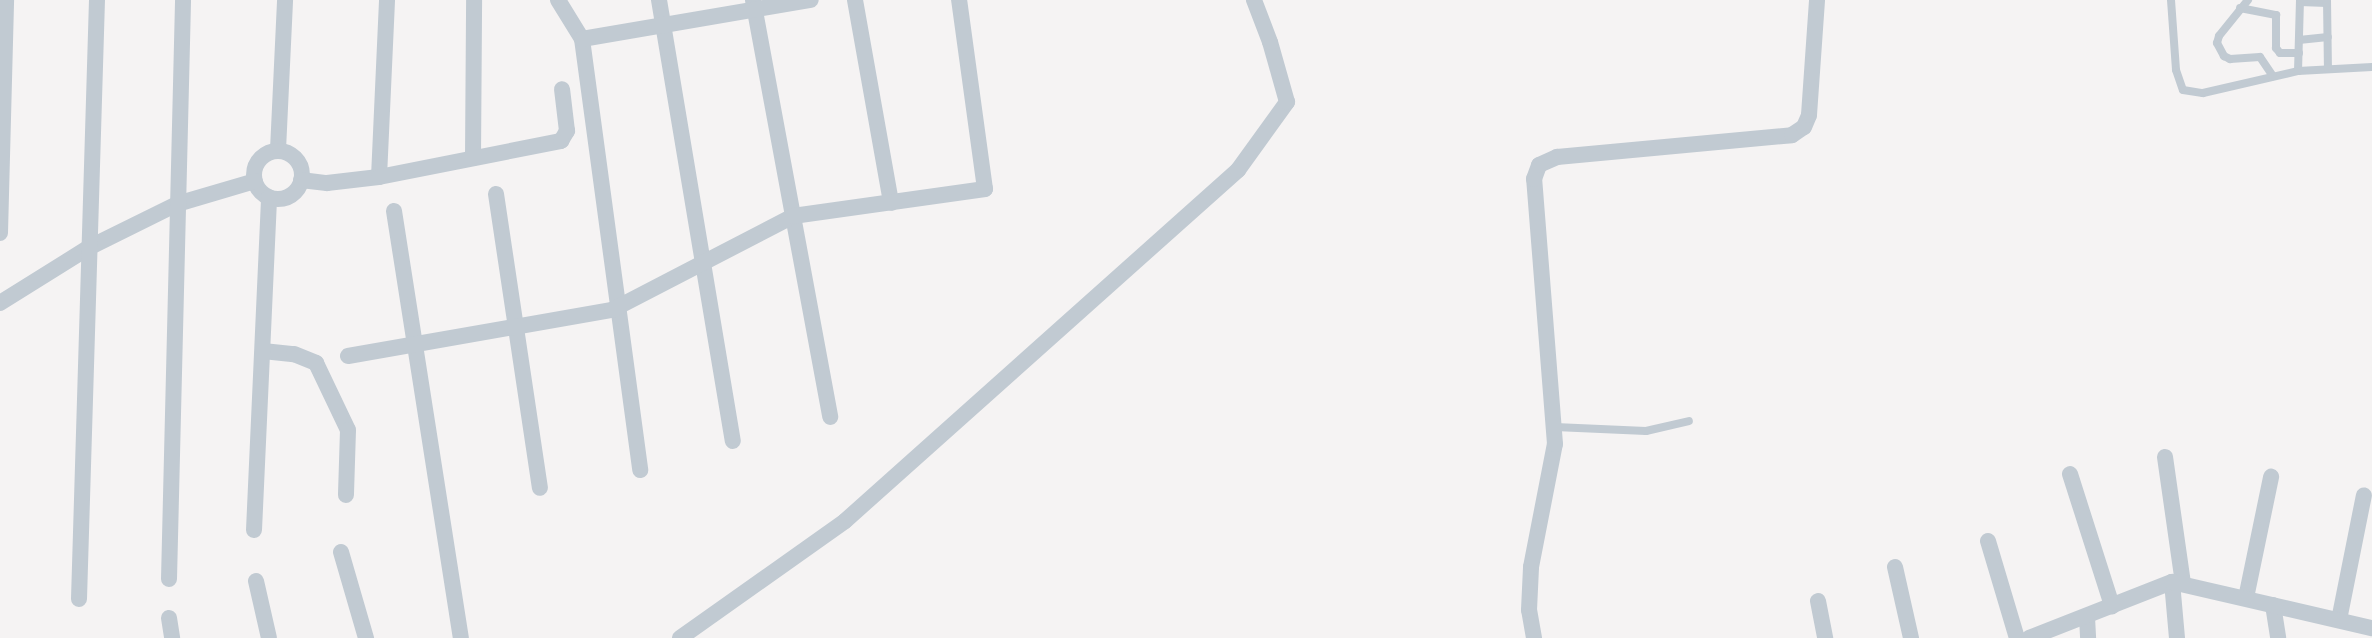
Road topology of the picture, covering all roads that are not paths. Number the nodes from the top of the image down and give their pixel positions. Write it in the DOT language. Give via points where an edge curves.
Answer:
graph roads {
  1 [pos="6,0"];
  2 [pos="97,0"];
  3 [pos="183,0"];
  4 [pos="285,0"];
  5 [pos="387,0"];
  6 [pos="474,0"];
  7 [pos="558,0"];
  8 [pos="659,0"];
  9 [pos="811,0"];
  10 [pos="855,0"];
  11 [pos="946,0"];
  12 [pos="956,0"];
  13 [pos="1254,0"];
  14 [pos="1817,0"];
  15 [pos="2171,0"];
  16 [pos="2248,0"];
  17 [pos="2300,1"];
  18 [pos="2327,1"];
  19 [pos="754,5"];
  20 [pos="2240,8"];
  21 [pos="663,25"];
  22 [pos="2328,37"];
  23 [pos="582,39"];
  24 [pos="2299,40"];
  25 [pos="2299,53"];
  26 [pos="2372,67"];
  27 [pos="2328,69"];
  28 [pos="2298,71"];
  29 [pos="2273,76"];
  30 [pos="562,89"];
  31 [pos="278,150"];
  32 [pos="473,158"];
  33 [pos="379,177"];
  34 [pos="301,180"];
  35 [pos="255,181"];
  36 [pos="496,194"];
  37 [pos="269,197"];
  38 [pos="891,203"];
  39 [pos="177,204"];
  40 [pos="394,211"];
  41 [pos="793,216"];
  42 [pos="0,233"];
  43 [pos="88,248"];
  44 [pos="704,262"];
  45 [pos="0,303"];
  46 [pos="617,307"];
  47 [pos="516,327"];
  48 [pos="417,344"];
  49 [pos="263,351"];
  50 [pos="348,356"];
  51 [pos="830,417"];
  52 [pos="1689,421"];
  53 [pos="1555,427"];
  54 [pos="733,441"];
  55 [pos="2165,457"];
  56 [pos="640,470"];
  57 [pos="2070,474"];
  58 [pos="2271,477"];
  59 [pos="540,488"];
  60 [pos="346,495"];
  61 [pos="2364,495"];
  62 [pos="254,530"];
  63 [pos="1988,541"];
  64 [pos="341,552"];
  65 [pos="1895,567"];
  66 [pos="169,579"];
  67 [pos="256,581"];
  68 [pos="2177,583"];
  69 [pos="2246,598"];
  70 [pos="79,599"];
  71 [pos="1818,601"];
  72 [pos="2273,605"];
  73 [pos="2112,606"];
  74 [pos="2087,617"];
  75 [pos="169,618"];
  76 [pos="2339,620"];
  77 [pos="2372,628"];
  78 [pos="172,638"];
  79 [pos="269,638"];
  80 [pos="366,638"];
  81 [pos="461,638"];
  82 [pos="680,638"];
  83 [pos="1534,638"];
  84 [pos="1825,638"];
  85 [pos="1911,638"];
  86 [pos="2017,638"];
  87 [pos="2029,638"];
  88 [pos="2088,638"];
  89 [pos="2177,638"];
  90 [pos="2278,638"];
  1 -- 42 [label="street"];
  2 -- 43 [label="street"];
  3 -- 39 [label="street"];
  4 -- 31 [label="street"];
  5 -- 33 [label="street"];
  6 -- 32 [label="street"];
  7 -- 23 [label="street"];
  8 -- 21 [label="street"];
  9 -- 19 [label="street"];
  10 -- 38 [label="street"];
  11 -- 12 [label="street"];
  12 -- 38 [label="street" via="985,189"];
  13 -- 82 [label="street" via="1287,102 1238,170 845,521"];
  14 -- 53 [label="street" via="1809,115 1792,135 1557,157 1539,165 1535,209"];
  15 -- 29 [label="lane" via="2176,70 2183,90 2203,93"];
  16 -- 20 [label="lane"];
  17 -- 18 [label="lane"];
  17 -- 24 [label="lane"];
  18 -- 22 [label="lane"];
  19 -- 21 [label="street"];
  19 -- 41 [label="street"];
  20 -- 25 [label="lane" via="2276,15 2276,48 2280,53"];
  20 -- 29 [label="lane" via="2219,36 2220,50 2230,59 2260,57"];
  21 -- 23 [label="street"];
  21 -- 44 [label="street"];
  22 -- 24 [label="lane"];
  22 -- 27 [label="lane"];
  23 -- 46 [label="street"];
  24 -- 25 [label="lane"];
  25 -- 28 [label="lane"];
  26 -- 27 [label="lane"];
  27 -- 28 [label="lane"];
  28 -- 29 [label="lane"];
  30 -- 32 [label="street" via="567,131 561,141"];
  31 -- 34 [label="street" via="297,160"];
  31 -- 35 [label="street" via="259,160"];
  32 -- 33 [label="street"];
  33 -- 34 [label="street"];
  34 -- 37 [label="street" via="289,196"];
  35 -- 37 [label="street"];
  35 -- 39 [label="street"];
  36 -- 47 [label="street"];
  37 -- 49 [label="street"];
  38 -- 41 [label="street"];
  39 -- 43 [label="street"];
  39 -- 66 [label="street"];
  40 -- 48 [label="street"];
  41 -- 44 [label="street"];
  41 -- 51 [label="street"];
  43 -- 45 [label="street"];
  43 -- 70 [label="street"];
  44 -- 46 [label="street"];
  44 -- 54 [label="street"];
  46 -- 47 [label="street"];
  46 -- 56 [label="street"];
  47 -- 48 [label="street"];
  47 -- 59 [label="street"];
  48 -- 50 [label="street"];
  48 -- 81 [label="street"];
  49 -- 60 [label="street" via="316,363 348,430"];
  49 -- 62 [label="street"];
  52 -- 53 [label="lane" via="1646,431"];
  53 -- 83 [label="street" via="1531,567"];
  55 -- 68 [label="street"];
  57 -- 73 [label="street"];
  58 -- 69 [label="street"];
  61 -- 76 [label="street"];
  63 -- 86 [label="street"];
  64 -- 80 [label="street"];
  65 -- 85 [label="street"];
  67 -- 79 [label="street"];
  68 -- 69 [label="street"];
  68 -- 73 [label="street"];
  68 -- 89 [label="street"];
  69 -- 72 [label="street"];
  71 -- 84 [label="street"];
  72 -- 76 [label="street"];
  72 -- 90 [label="street"];
  73 -- 74 [label="street"];
  74 -- 87 [label="street"];
  74 -- 88 [label="street"];
  75 -- 78 [label="street"];
  76 -- 77 [label="street"];
}
